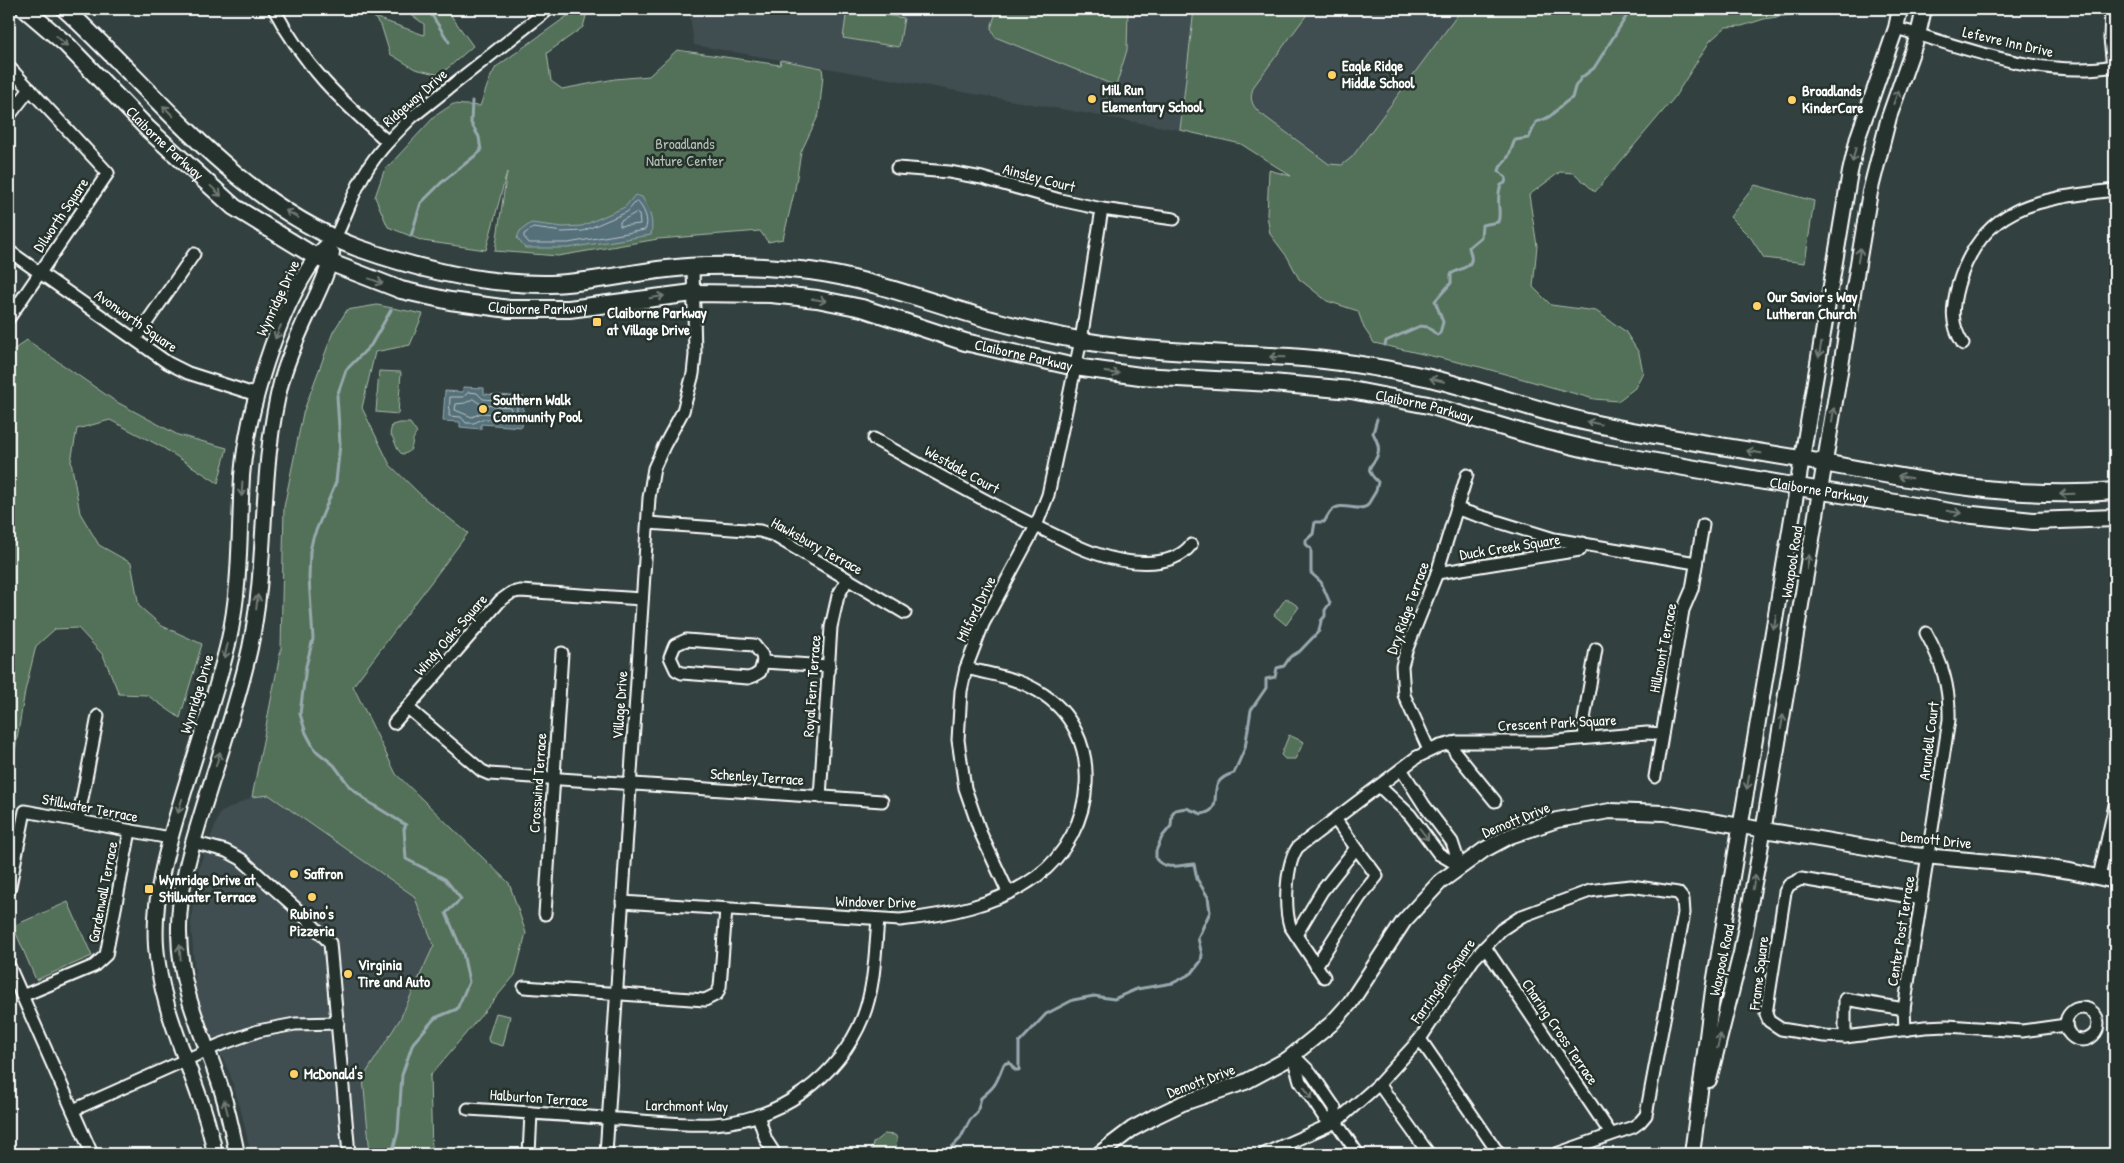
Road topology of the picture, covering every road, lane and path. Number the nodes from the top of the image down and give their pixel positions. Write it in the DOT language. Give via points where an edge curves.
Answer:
graph roads {
  1 [pos="25,9"];
  2 [pos="65,9"];
  3 [pos="274,9"];
  4 [pos="549,9"];
  5 [pos="1900,9"];
  6 [pos="1924,9"];
  7 [pos="2111,9"];
  8 [pos="1896,28"];
  9 [pos="1918,35"];
  10 [pos="2114,66"];
  11 [pos="9,67"];
  12 [pos="30,89"];
  13 [pos="9,116"];
  14 [pos="388,142"];
  15 [pos="897,168"];
  16 [pos="2115,190"];
  17 [pos="1102,209"];
  18 [pos="1174,219"];
  19 [pos="335,238"];
  20 [pos="9,251"];
  21 [pos="194,254"];
  22 [pos="323,260"];
  23 [pos="693,267"];
  24 [pos="40,273"];
  25 [pos="693,293"];
  26 [pos="9,318"];
  27 [pos="135,339"];
  28 [pos="1081,340"];
  29 [pos="1962,344"];
  30 [pos="1075,367"];
  31 [pos="257,395"];
  32 [pos="874,439"];
  33 [pos="1802,460"];
  34 [pos="1825,464"];
  35 [pos="1467,475"];
  36 [pos="1798,487"];
  37 [pos="1820,490"];
  38 [pos="2115,491"];
  39 [pos="1457,509"];
  40 [pos="2115,518"];
  41 [pos="648,523"];
  42 [pos="1703,525"];
  43 [pos="1036,526"];
  44 [pos="1583,544"];
  45 [pos="1191,545"];
  46 [pos="1696,563"];
  47 [pos="1437,573"];
  48 [pos="847,580"];
  49 [pos="642,599"];
  50 [pos="905,613"];
  51 [pos="1926,633"];
  52 [pos="1596,648"];
  53 [pos="562,653"];
  54 [pos="763,662"];
  55 [pos="829,666"];
  56 [pos="966,668"];
  57 [pos="408,708"];
  58 [pos="98,716"];
  59 [pos="394,723"];
  60 [pos="1662,734"];
  61 [pos="1585,738"];
  62 [pos="1452,743"];
  63 [pos="1429,750"];
  64 [pos="1401,770"];
  65 [pos="1655,777"];
  66 [pos="554,779"];
  67 [pos="630,784"];
  68 [pos="1379,786"];
  69 [pos="820,797"];
  70 [pos="882,801"];
  71 [pos="1494,802"];
  72 [pos="1424,805"];
  73 [pos="2115,805"];
  74 [pos="1410,815"];
  75 [pos="1334,819"];
  76 [pos="78,820"];
  77 [pos="1740,827"];
  78 [pos="1763,830"];
  79 [pos="130,831"];
  80 [pos="170,838"];
  81 [pos="192,842"];
  82 [pos="1356,848"];
  83 [pos="1928,857"];
  84 [pos="1460,866"];
  85 [pos="2099,877"];
  86 [pos="2115,881"];
  87 [pos="9,891"];
  88 [pos="1008,892"];
  89 [pos="1922,899"];
  90 [pos="622,902"];
  91 [pos="726,909"];
  92 [pos="545,914"];
  93 [pos="878,920"];
  94 [pos="1296,935"];
  95 [pos="1485,947"];
  96 [pos="9,966"];
  97 [pos="1316,966"];
  98 [pos="1324,978"];
  99 [pos="524,987"];
  100 [pos="616,995"];
  101 [pos="22,996"];
  102 [pos="1904,1009"];
  103 [pos="338,1022"];
  104 [pos="2066,1025"];
  105 [pos="1905,1030"];
  106 [pos="1845,1037"];
  107 [pos="1420,1039"];
  108 [pos="207,1050"];
  109 [pos="1293,1055"];
  110 [pos="186,1060"];
  111 [pos="1379,1084"];
  112 [pos="468,1109"];
  113 [pos="73,1110"];
  114 [pos="532,1113"];
  115 [pos="758,1116"];
  116 [pos="608,1118"];
  117 [pos="1336,1122"];
  118 [pos="1697,1122"];
  119 [pos="1611,1134"];
  120 [pos="1285,1150"];
  121 [pos="92,1154"];
  122 [pos="214,1154"];
  123 [pos="237,1154"];
  124 [pos="349,1154"];
  125 [pos="529,1154"];
  126 [pos="606,1154"];
  127 [pos="775,1154"];
  128 [pos="1099,1154"];
  129 [pos="1264,1154"];
  130 [pos="1358,1154"];
  131 [pos="1429,1154"];
  132 [pos="1498,1154"];
  133 [pos="1556,1154"];
  134 [pos="1692,1154"];
  1 -- 22 [label="main road, Claiborne Parkway, one-way" via="67,45 148,129 234,207"];
  19 -- 2 [label="main road, Claiborne Parkway, one-way" via="287,211 225,166"];
  3 -- 14 [label="street" via="313,70 344,104"];
  4 -- 14 [label="street, Ridgeway Drive" via="412,117"];
  5 -- 8 [label="street, Waxpool Road"];
  6 -- 9 [label="street, Waxpool Road"];
  7 -- 10 [label="street" via="2110,38"];
  8 -- 9 [label="street, Lefevre Inn Drive"];
  8 -- 33 [label="street, Waxpool Road, one-way" via="1863,121 1852,163"];
  9 -- 10 [label="street, Lefevre Inn Drive" via="2045,68 2080,70"];
  34 -- 9 [label="street, Waxpool Road, one-way" via="1875,168"];
  11 -- 12 [label="street, Dilworth Square"];
  12 -- 13 [label="street"];
  12 -- 24 [label="street, Dilworth Square" via="108,173"];
  14 -- 19 [label="street, Ridgeway Drive" via="359,183"];
  15 -- 17 [label="street, Ainsley Court" via="982,178"];
  16 -- 29 [label="street" via="2034,203 2007,216 1987,232 1968,259 1957,289 1953,318"];
  17 -- 18 [label="street, Ainsley Court"];
  17 -- 28 [label="street, Milford Drive"];
  19 -- 22 [label="street, Wynridge Drive"];
  19 -- 23 [label="main road, Claiborne Parkway" via="420,268 519,284 585,282"];
  20 -- 24 [label="street, Avonworth Square"];
  21 -- 27 [label="street"];
  22 -- 25 [label="main road, Claiborne Parkway, one-way" via="401,290 508,309 569,309"];
  22 -- 31 [label="street, Wynridge Drive, one-way" via="304,275 268,360"];
  81 -- 22 [label="street, Wynridge Drive, one-way" via="250,646 259,577 268,451 276,405"];
  23 -- 25 [label="street, Village Drive"];
  23 -- 28 [label="main road, Claiborne Parkway" via="752,265 842,276 996,321"];
  24 -- 26 [label="street, Dilworth Square"];
  24 -- 27 [label="street, Avonworth Square"];
  25 -- 30 [label="main road, Claiborne Parkway, one-way" via="771,294 817,299 862,308 965,342"];
  25 -- 41 [label="street, Village Drive" via="693,374 683,411 654,468"];
  27 -- 31 [label="street, Avonworth Square" via="188,373"];
  28 -- 30 [label="street, Milford Drive"];
  33 -- 28 [label="main road, Claiborne Parkway, one-way" via="1588,422 1449,383 1363,365 1291,357 1156,351"];
  30 -- 36 [label="main road, Claiborne Parkway, one-way" via="1140,376 1351,390 1428,405 1599,452"];
  30 -- 43 [label="street, Milford Drive" via="1054,472"];
  31 -- 80 [label="street, Wynridge Drive, one-way" via="242,473 236,588 229,639"];
  32 -- 43 [label="street, Westdale Court"];
  33 -- 34 [label="main road, Claiborne Parkway"];
  33 -- 36 [label="street, Waxpool Road"];
  34 -- 37 [label="street, Waxpool Road"];
  38 -- 34 [label="main road, Claiborne Parkway, one-way" via="2066,494 2002,492"];
  35 -- 39 [label="street, Dry Ridge Terrace"];
  36 -- 37 [label="main road, Claiborne Parkway"];
  36 -- 77 [label="street, Waxpool Road, one-way"];
  37 -- 40 [label="main road, Claiborne Parkway, one-way" via="2001,518 2058,521"];
  78 -- 37 [label="street, Waxpool Road, one-way"];
  39 -- 44 [label="street, Duck Creek Square" via="1537,534"];
  39 -- 47 [label="street, Dry Ridge Terrace"];
  41 -- 48 [label="street, Hawksbury Terrace" via="760,531 773,535"];
  41 -- 49 [label="street, Village Drive"];
  42 -- 46 [label="street, Hillmont Terrace"];
  43 -- 45 [label="street, Westdale Court" via="1095,554 1135,561 1174,558"];
  43 -- 56 [label="street, Milford Drive" via="983,624"];
  44 -- 46 [label="street, Duck Creek Square"];
  44 -- 47 [label="street, Duck Creek Square" via="1580,550 1558,555"];
  46 -- 60 [label="street, Hillmont Terrace" via="1692,589 1683,610"];
  47 -- 63 [label="street, Dry Ridge Terrace" via="1402,666 1404,695"];
  48 -- 50 [label="street, Hawksbury Terrace"];
  48 -- 55 [label="street, Royal Fern Terrace" via="833,613"];
  49 -- 57 [label="street, Windy Oaks Square" via="511,593 500,601"];
  49 -- 67 [label="street, Village Drive"];
  51 -- 83 [label="street, Arundell Court" via="1945,675 1950,705"];
  52 -- 61 [label="street" via="1584,719"];
  53 -- 66 [label="street, Crosswind Terrace"];
  54 -- 54 [label="street" via="754,645 686,640 675,645 670,657 676,670 682,673 748,678 760,672"];
  54 -- 55 [label="street"];
  55 -- 69 [label="street, Royal Fern Terrace"];
  56 -- 88 [label="street, Milford Drive" via="958,716 962,772 972,812"];
  56 -- 88 [label="street, Windover Drive" via="1023,684 1051,700 1072,723 1085,756 1085,800 1072,836 1050,865"];
  57 -- 59 [label="street, Windy Oaks Square"];
  57 -- 66 [label="street" via="482,771 495,775"];
  58 -- 76 [label="street"];
  60 -- 61 [label="street, Crescent Park Square"];
  60 -- 65 [label="street, Hillmont Terrace"];
  61 -- 62 [label="street, Crescent Park Square"];
  62 -- 63 [label="street, Crescent Park Square"];
  62 -- 71 [label="street" via="1455,752"];
  63 -- 64 [label="street, Crescent Park Square"];
  64 -- 68 [label="street, Crescent Park Square"];
  64 -- 72 [label="street"];
  66 -- 67 [label="street"];
  66 -- 92 [label="street, Crosswind Terrace"];
  67 -- 69 [label="street, Schenley Terrace"];
  67 -- 90 [label="street, Village Drive"];
  68 -- 74 [label="street"];
  68 -- 75 [label="street, Crescent Park Square"];
  69 -- 70 [label="street, Schenley Terrace"];
  72 -- 74 [label="street"];
  72 -- 84 [label="street" via="1452,842"];
  73 -- 85 [label="street"];
  74 -- 84 [label="street, one-way" via="1439,854"];
  75 -- 82 [label="street"];
  75 -- 94 [label="street, Crescent Park Square" via="1292,854 1288,917"];
  76 -- 79 [label="street, Stillwater Terrace"];
  76 -- 87 [label="street, Stillwater Terrace" via="25,811"];
  77 -- 78 [label="street, Demott Drive"];
  77 -- 84 [label="street, Demott Drive" via="1639,811 1580,815 1510,836"];
  77 -- 118 [label="street, Waxpool Road" via="1713,990"];
  78 -- 83 [label="street, Demott Drive"];
  118 -- 78 [label="street, Waxpool Road, one-way" via="1741,953"];
  79 -- 80 [label="street, Stillwater Terrace"];
  79 -- 101 [label="street, Gardenwall Terrace" via="106,955 94,966"];
  80 -- 110 [label="street, Wynridge Drive" via="158,895 156,947 167,1008"];
  81 -- 103 [label="street" via="226,851 241,859 330,943"];
  108 -- 81 [label="street, Wynridge Drive, one-way" via="188,999 179,934 179,906"];
  82 -- 94 [label="street" via="1322,891"];
  82 -- 97 [label="street" via="1377,876"];
  83 -- 85 [label="street, Demott Drive" via="2035,866"];
  83 -- 89 [label="street, Center Post Terrace"];
  84 -- 109 [label="street, Demott Drive" via="1404,921 1350,1003 1331,1024"];
  85 -- 86 [label="street, Demott Drive"];
  88 -- 93 [label="street, Windover Drive" via="956,912"];
  89 -- 102 [label="street, Center Post Terrace"];
  89 -- 106 [label="street, Frame Square" via="1801,879 1788,885 1766,1014 1774,1026 1781,1029"];
  90 -- 91 [label="street, Windover Drive"];
  90 -- 100 [label="street, Village Drive"];
  91 -- 93 [label="street, Windover Drive"];
  91 -- 100 [label="street" via="720,987 711,998"];
  93 -- 115 [label="street, Larchmont Way" via="869,996 854,1035 819,1080 787,1102"];
  94 -- 97 [label="street, Crescent Park Square"];
  95 -- 107 [label="street, Farringdon Square"];
  95 -- 119 [label="street, Charing Cross Terrace"];
  95 -- 119 [label="street, Farringdon Square" via="1501,930 1522,916 1590,891 1632,886 1672,891 1683,900 1684,913 1646,1115 1633,1127"];
  96 -- 101 [label="street"];
  97 -- 98 [label="street, Crescent Park Square"];
  99 -- 100 [label="street"];
  100 -- 116 [label="street, Village Drive"];
  101 -- 113 [label="street"];
  102 -- 105 [label="street, Center Post Terrace"];
  102 -- 106 [label="street, Center Post Terrace" via="1845,999"];
  103 -- 108 [label="street" via="273,1027"];
  103 -- 124 [label="street"];
  104 -- 105 [label="street, Frame Square" via="2022,1031 1947,1026"];
  105 -- 106 [label="street, Frame Square"];
  107 -- 111 [label="street, Farringdon Square"];
  107 -- 132 [label="street"];
  108 -- 110 [label="street"];
  123 -- 108 [label="street, Wynridge Drive, one-way" via="227,1107"];
  109 -- 117 [label="street" via="1300,1081 1324,1117"];
  109 -- 128 [label="street, Demott Drive" via="1245,1082 1156,1116"];
  110 -- 113 [label="street"];
  110 -- 122 [label="street, Wynridge Drive" via="205,1112"];
  111 -- 117 [label="street, Farringdon Square"];
  111 -- 131 [label="street"];
  112 -- 114 [label="street, Halburton Terrace"];
  113 -- 121 [label="street"];
  114 -- 116 [label="street, Halburton Terrace"];
  114 -- 125 [label="street"];
  115 -- 116 [label="street, Larchmont Way" via="713,1124"];
  115 -- 127 [label="street"];
  116 -- 126 [label="street, Village Drive"];
  117 -- 120 [label="street, Farringdon Square"];
  117 -- 130 [label="street"];
  118 -- 134 [label="street, Waxpool Road"];
  119 -- 133 [label="street, Farringdon Square"];
  120 -- 129 [label="street, Farringdon Square"];
}
